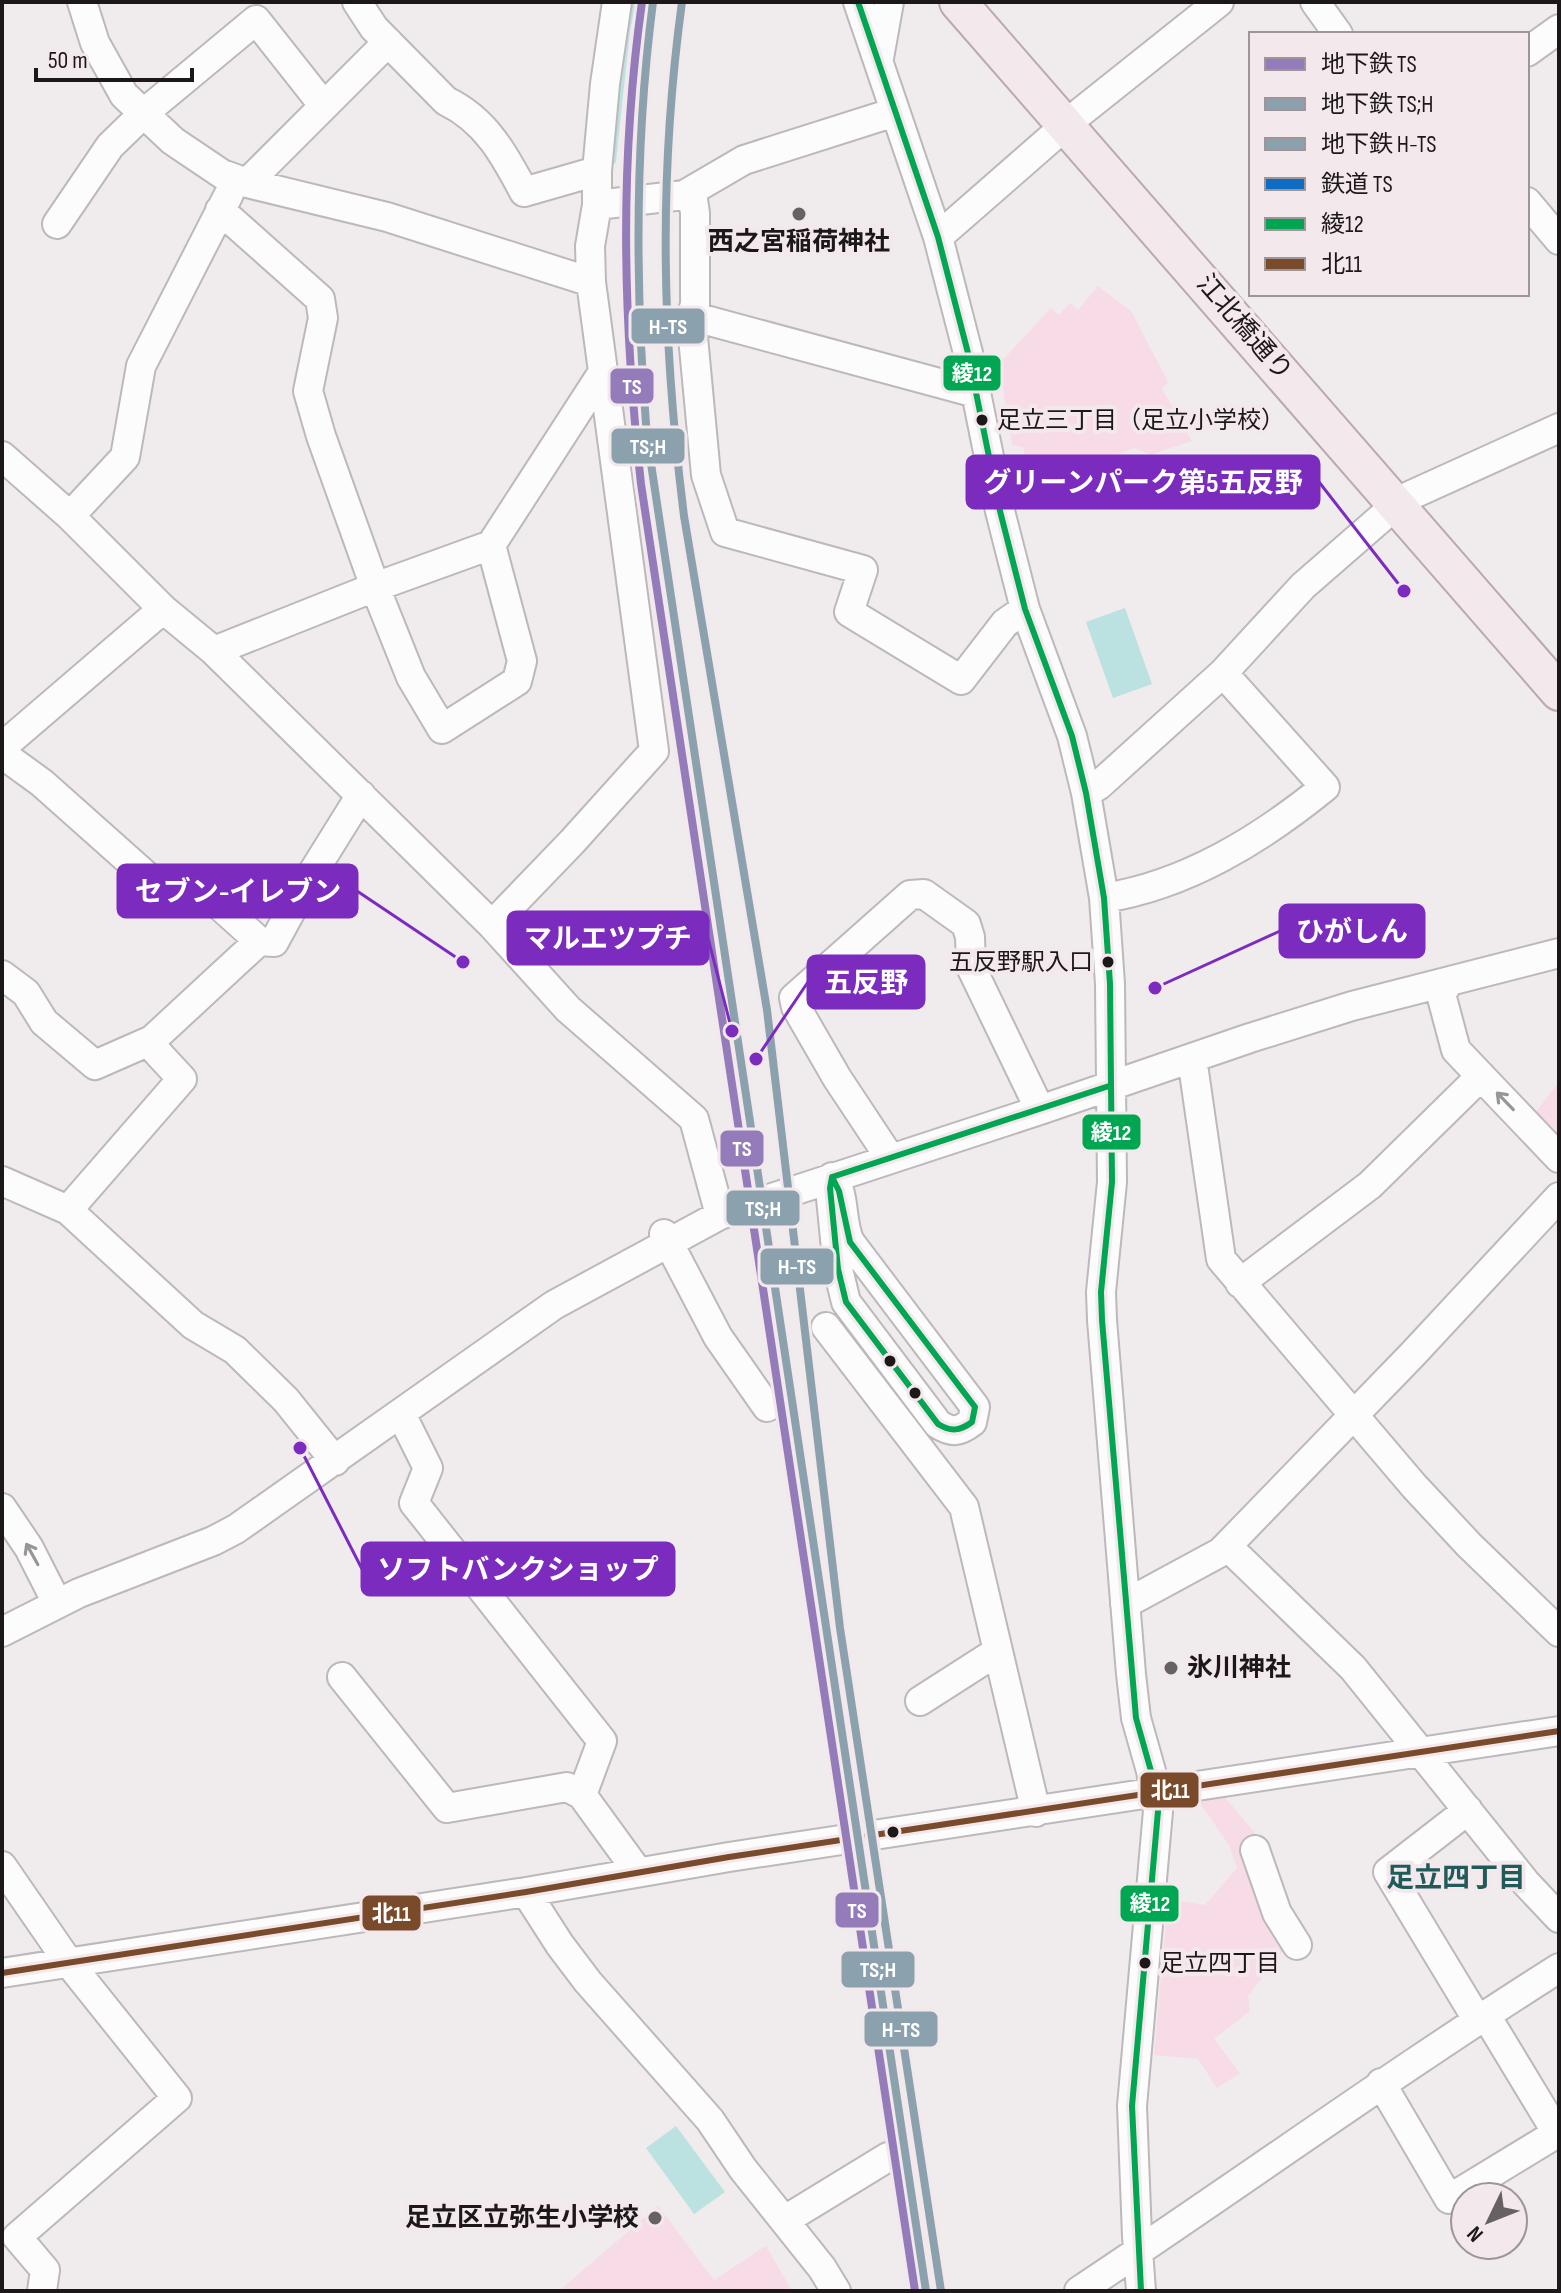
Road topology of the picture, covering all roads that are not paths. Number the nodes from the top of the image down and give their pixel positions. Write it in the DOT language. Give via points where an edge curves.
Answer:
graph roads {
  1 [pos="82,2"];
  2 [pos="357,2"];
  3 [pos="617,2"];
  4 [pos="858,2"];
  5 [pos="889,2"];
  6 [pos="958,2"];
  7 [pos="1219,2"];
  8 [pos="1315,2"];
  9 [pos="1559,29"];
  10 [pos="1337,32"];
  11 [pos="388,42"];
  12 [pos="1529,51"];
  13 [pos="879,63"];
  14 [pos="324,106"];
  15 [pos="895,112"];
  16 [pos="144,113"];
  17 [pos="1067,124"];
  18 [pos="597,171"];
  19 [pos="242,181"];
  20 [pos="692,193"];
  21 [pos="1529,204"];
  22 [pos="597,205"];
  23 [pos="220,210"];
  24 [pos="57,224"];
  25 [pos="938,237"];
  26 [pos="1559,240"];
  27 [pos="591,282"];
  28 [pos="691,316"];
  29 [pos="601,375"];
  30 [pos="976,393"];
  31 [pos="1559,428"];
  32 [pos="2,456"];
  33 [pos="1396,505"];
  34 [pos="70,516"];
  35 [pos="491,545"];
  36 [pos="375,587"];
  37 [pos="163,609"];
  38 [pos="1025,609"];
  39 [pos="214,651"];
  40 [pos="1223,673"];
  41 [pos="1556,683"];
  42 [pos="2,747"];
  43 [pos="2,754"];
  44 [pos="1086,793"];
  45 [pos="361,795"];
  46 [pos="1104,898"];
  47 [pos="492,925"];
  48 [pos="259,941"];
  49 [pos="1559,953"];
  50 [pos="1449,982"];
  51 [pos="7,989"];
  52 [pos="152,1040"];
  53 [pos="1192,1058"];
  54 [pos="1481,1076"];
  55 [pos="1109,1086"];
  56 [pos="1040,1110"];
  57 [pos="890,1158"];
  58 [pos="1559,1158"];
  59 [pos="832,1177"];
  60 [pos="2,1181"];
  61 [pos="1559,1197"];
  62 [pos="68,1210"];
  63 [pos="720,1215"];
  64 [pos="667,1238"];
  65 [pos="1240,1283"];
  66 [pos="826,1327"];
  67 [pos="767,1407"];
  68 [pos="401,1414"];
  69 [pos="1354,1415"];
  70 [pos="335,1461"];
  71 [pos="2,1508"];
  72 [pos="1227,1546"];
  73 [pos="57,1603"];
  74 [pos="1125,1604"];
  75 [pos="2,1632"];
  76 [pos="1559,1632"];
  77 [pos="998,1651"];
  78 [pos="342,1677"];
  79 [pos="920,1701"];
  80 [pos="1559,1731"];
  81 [pos="1423,1753"];
  82 [pos="1155,1793"];
  83 [pos="582,1795"];
  84 [pos="1468,1810"];
  85 [pos="1036,1812"];
  86 [pos="1255,1850"];
  87 [pos="2,1866"];
  88 [pos="638,1872"];
  89 [pos="526,1892"];
  90 [pos="1559,1918"];
  91 [pos="1297,1945"];
  92 [pos="69,1963"];
  93 [pos="1559,1968"];
  94 [pos="2,1973"];
  95 [pos="1481,2017"];
  96 [pos="1381,2083"];
  97 [pos="1558,2132"];
  98 [pos="888,2157"];
  99 [pos="785,2220"];
  100 [pos="1138,2252"];
  101 [pos="42,2291"];
  102 [pos="836,2291"];
  103 [pos="1079,2291"];
  104 [pos="1141,2291"];
  1 -- 16 [label="street" via="95,43 124,95"];
  2 -- 11 [label="street"];
  3 -- 18 [label="street"];
  4 -- 13 [label="street"];
  5 -- 13 [label="street"];
  6 -- 17 [label="main road, 江北橋通り"];
  7 -- 17 [label="street"];
  8 -- 10 [label="street"];
  9 -- 12 [label="street"];
  11 -- 14 [label="street"];
  11 -- 18 [label="street" via="446,101 492,138 524,192"];
  13 -- 15 [label="street"];
  14 -- 16 [label="street" via="256,20"];
  14 -- 19 [label="street"];
  15 -- 20 [label="street" via="744,160"];
  15 -- 25 [label="street"];
  16 -- 19 [label="street" via="173,141"];
  16 -- 24 [label="street" via="110,146"];
  17 -- 25 [label="street"];
  17 -- 33 [label="main road, 江北橋通り"];
  18 -- 22 [label="street"];
  19 -- 23 [label="street"];
  19 -- 27 [label="street" via="387,217"];
  20 -- 22 [label="street"];
  20 -- 28 [label="street"];
  21 -- 26 [label="street"];
  22 -- 27 [label="street"];
  23 -- 34 [label="street" via="141,366 125,457"];
  23 -- 36 [label="street" via="320,299 323,318 308,391"];
  25 -- 30 [label="street"];
  27 -- 29 [label="street"];
  28 -- 30 [label="street"];
  28 -- 38 [label="street" via="706,475 725,532 863,570 849,612 961,680 1005,623"];
  29 -- 35 [label="street"];
  29 -- 47 [label="street" via="654,751"];
  30 -- 38 [label="street"];
  31 -- 33 [label="street"];
  32 -- 34 [label="street"];
  33 -- 40 [label="street" via="1303,586"];
  33 -- 41 [label="main road, 江北橋通り"];
  34 -- 37 [label="street"];
  35 -- 36 [label="street"];
  35 -- 36 [label="street" via="521,670 517,681 442,729 411,677"];
  36 -- 39 [label="street"];
  37 -- 39 [label="street"];
  37 -- 42 [label="street"];
  38 -- 44 [label="street" via="1072,736"];
  39 -- 45 [label="street"];
  40 -- 44 [label="street"];
  40 -- 46 [label="street" via="1325,787 1263,834 1171,881"];
  43 -- 48 [label="street" via="161,889 197,885"];
  44 -- 46 [label="street"];
  45 -- 47 [label="street"];
  45 -- 48 [label="street" via="274,942"];
  46 -- 55 [label="street"];
  47 -- 63 [label="street" via="568,1009 694,1119"];
  48 -- 52 [label="street"];
  49 -- 50 [label="street"];
  50 -- 53 [label="street" via="1352,1006"];
  50 -- 54 [label="street" via="1441,994 1456,1050"];
  51 -- 52 [label="street" via="26,993 44,1022 95,1065"];
  52 -- 62 [label="street" via="182,1079"];
  53 -- 55 [label="street"];
  53 -- 65 [label="street" via="1221,1259"];
  58 -- 54 [label="street, one-way"];
  54 -- 65 [label="street" via="1370,1185"];
  55 -- 56 [label="street"];
  55 -- 74 [label="street" via="1112,1182 1101,1292"];
  56 -- 57 [label="street"];
  56 -- 57 [label="street" via="971,967 966,924 924,894 910,895 794,998 837,1078"];
  57 -- 59 [label="street"];
  59 -- 59 [label="street" via="850,1242 975,1407 972,1422 963,1429 947,1430 938,1424 846,1302 838,1269"];
  59 -- 63 [label="street"];
  60 -- 62 [label="street"];
  61 -- 69 [label="street"];
  62 -- 70 [label="street" via="193,1325 235,1350 286,1400"];
  63 -- 64 [label="street"];
  64 -- 67 [label="street" via="718,1337"];
  64 -- 68 [label="street" via="554,1305"];
  65 -- 69 [label="street"];
  66 -- 77 [label="street" via="964,1507"];
  68 -- 70 [label="street"];
  68 -- 83 [label="street" via="428,1468 414,1503 602,1741"];
  69 -- 72 [label="street"];
  69 -- 76 [label="street" via="1469,1545"];
  70 -- 73 [label="street" via="213,1541"];
  73 -- 71 [label="street, one-way"];
  72 -- 74 [label="street"];
  72 -- 81 [label="street" via="1353,1668"];
  73 -- 75 [label="street"];
  74 -- 82 [label="street" via="1136,1718"];
  77 -- 79 [label="street"];
  77 -- 85 [label="street"];
  78 -- 83 [label="street" via="447,1808 567,1787"];
  80 -- 81 [label="street"];
  81 -- 82 [label="street"];
  81 -- 84 [label="street"];
  82 -- 85 [label="street"];
  82 -- 100 [label="street" via="1158,1811 1132,2106"];
  83 -- 88 [label="street"];
  84 -- 90 [label="street"];
  84 -- 95 [label="street" via="1388,1872"];
  85 -- 88 [label="street"];
  86 -- 91 [label="street" via="1277,1913"];
  87 -- 92 [label="street"];
  88 -- 89 [label="street"];
  89 -- 92 [label="street"];
  89 -- 99 [label="street" via="588,1982 710,2120"];
  92 -- 94 [label="street"];
  92 -- 101 [label="street" via="177,2098 17,2237 45,2270"];
  93 -- 95 [label="street"];
  95 -- 96 [label="street"];
  95 -- 97 [label="street"];
  96 -- 97 [label="street" via="1449,2199"];
  96 -- 100 [label="street"];
  98 -- 99 [label="street"];
  99 -- 102 [label="street"];
  100 -- 103 [label="street"];
  100 -- 104 [label="street"];
}
